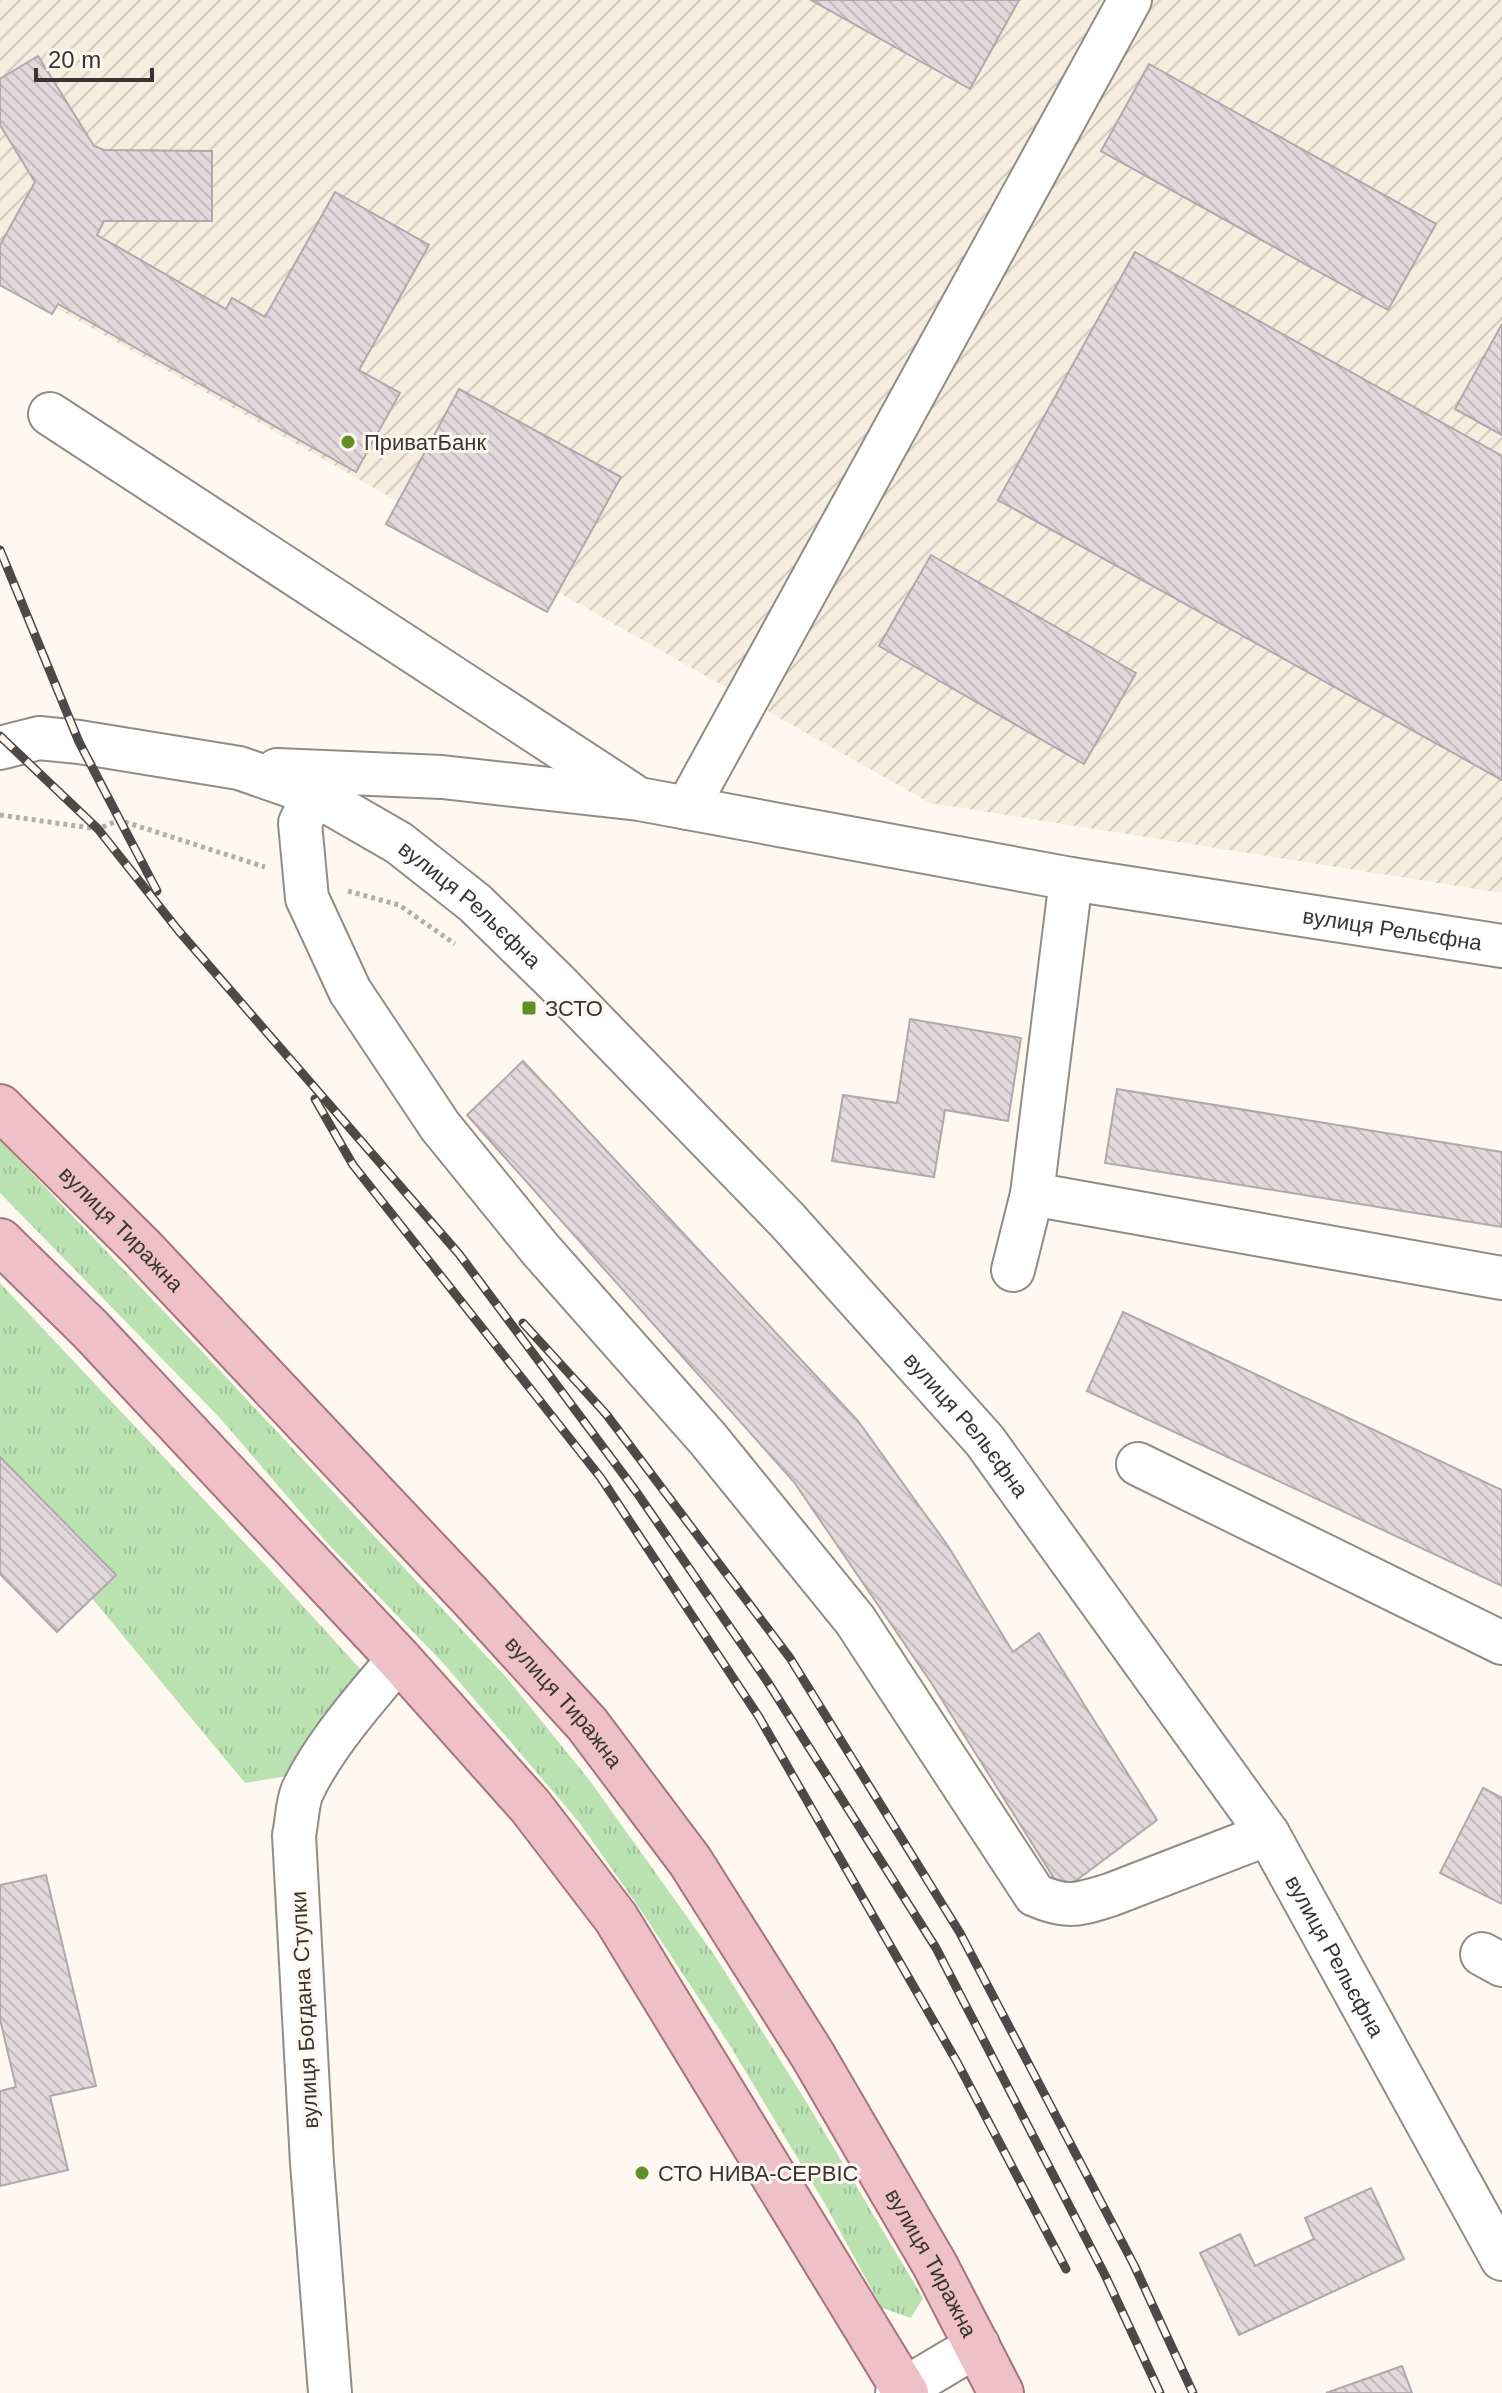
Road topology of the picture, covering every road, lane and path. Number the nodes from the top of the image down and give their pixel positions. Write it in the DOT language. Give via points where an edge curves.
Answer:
graph roads {
  1 [pos="1130,0"];
  2 [pos="50,414"];
  3 [pos="0,719"];
  4 [pos="19,743"];
  5 [pos="239,768"];
  6 [pos="314,794"];
  7 [pos="639,799"];
  8 [pos="687,808"];
  9 [pos="1071,879"];
  10 [pos="1502,946"];
  11 [pos="0,1107"];
  12 [pos="1032,1194"];
  13 [pos="0,1241"];
  14 [pos="1013,1270"];
  15 [pos="1502,1278"];
  16 [pos="1138,1464"];
  17 [pos="1502,1643"];
  18 [pos="399,1659"];
  19 [pos="1268,1834"];
  20 [pos="1502,2259"];
  21 [pos="978,2345"];
  22 [pos="903,2392"];
  23 [pos="330,2393"];
  24 [pos="1001,2393"];
  1 -- 8 [label="street"];
  2 -- 7 [label="street"];
  3 -- 4 [label="street"];
  4 -- 5 [label="street, вулиця Рельєфна" via="79,742"];
  5 -- 6 [label="street, вулиця Рельєфна"];
  5 -- 7 [label="street, вулиця Рельєфна" via="442,777"];
  6 -- 19 [label="street, вулиця Рельєфна" via="399,843 475,903 787,1220 985,1441"];
  6 -- 19 [label="street" via="300,823 307,898 350,991 440,1126 855,1620 1035,1895 1064,1905 1087,1902"];
  7 -- 8 [label="street, вулиця Рельєфна"];
  8 -- 9 [label="street, вулиця Рельєфна"];
  9 -- 10 [label="street, вулиця Рельєфна"];
  9 -- 12 [label="street"];
  11 -- 21 [label="main road, вулиця Тиражна" via="142,1248 587,1724 690,1861 812,2054"];
  12 -- 14 [label="street"];
  12 -- 15 [label="street"];
  13 -- 18 [label="main road" via="90,1329"];
  16 -- 17 [label="street"];
  18 -- 22 [label="main road" via="531,1807 616,1918"];
  18 -- 23 [label="street, вулиця Богдана Ступки" via="318,1765 301,1794 294,1835"];
  19 -- 20 [label="street, вулиця Рельєфна"];
  21 -- 22 [label="street"];
  21 -- 24 [label="main road, вулиця Тиражна"];
}
